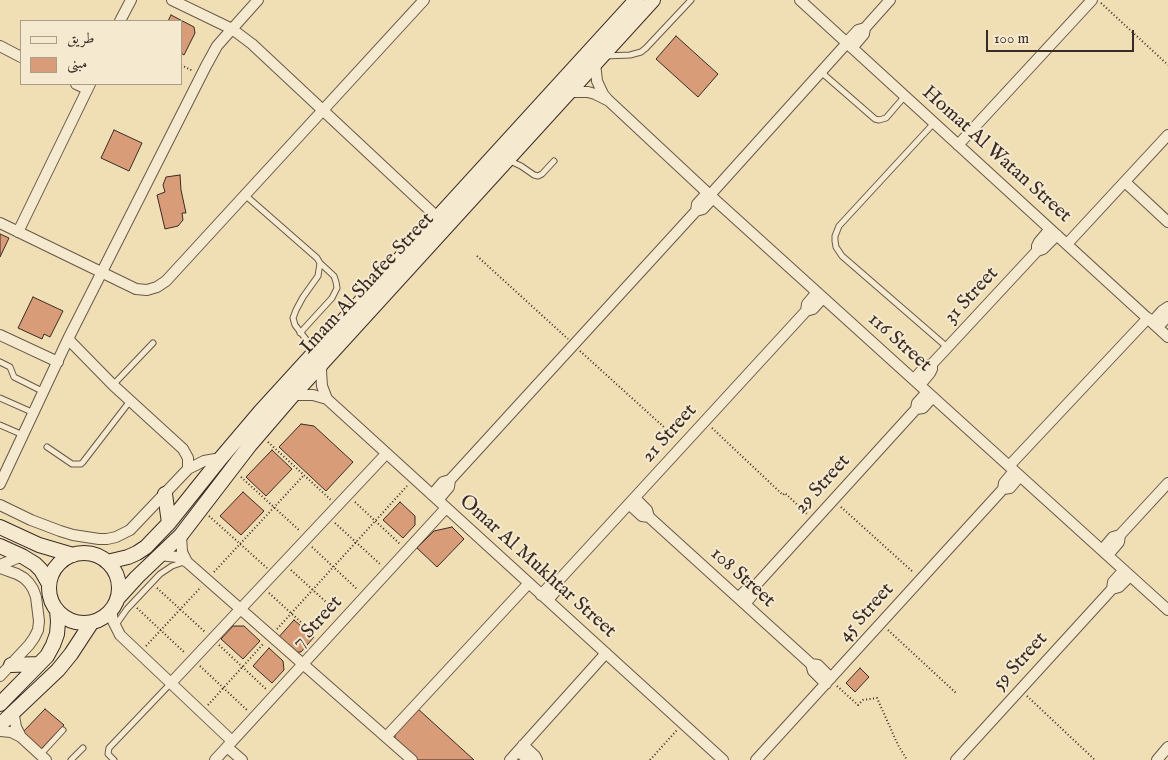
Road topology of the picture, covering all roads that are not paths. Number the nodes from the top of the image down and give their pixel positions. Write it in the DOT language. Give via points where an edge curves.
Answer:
graph roads {
  1 [pos="131,0"];
  2 [pos="172,0"];
  3 [pos="258,0"];
  4 [pos="424,0"];
  5 [pos="636,0"];
  6 [pos="653,0"];
  7 [pos="691,0"];
  8 [pos="800,0"];
  9 [pos="890,0"];
  10 [pos="1092,0"];
  11 [pos="121,20"];
  12 [pos="232,29"];
  13 [pos="849,45"];
  14 [pos="0,46"];
  15 [pos="20,56"];
  16 [pos="599,60"];
  17 [pos="821,72"];
  18 [pos="89,86"];
  19 [pos="569,92"];
  20 [pos="905,96"];
  21 [pos="608,100"];
  22 [pos="323,110"];
  23 [pos="934,123"];
  24 [pos="1168,135"];
  25 [pos="958,145"];
  26 [pos="508,160"];
  27 [pos="554,161"];
  28 [pos="1125,182"];
  29 [pos="245,195"];
  30 [pos="710,195"];
  31 [pos="437,218"];
  32 [pos="1168,222"];
  33 [pos="0,223"];
  34 [pos="18,232"];
  35 [pos="1053,232"];
  36 [pos="1067,244"];
  37 [pos="320,263"];
  38 [pos="102,273"];
  39 [pos="820,295"];
  40 [pos="1168,307"];
  41 [pos="1168,316"];
  42 [pos="1153,322"];
  43 [pos="300,333"];
  44 [pos="0,334"];
  45 [pos="1168,336"];
  46 [pos="68,340"];
  47 [pos="153,343"];
  48 [pos="948,348"];
  49 [pos="319,357"];
  50 [pos="0,362"];
  51 [pos="58,362"];
  52 [pos="113,385"];
  53 [pos="923,388"];
  54 [pos="44,392"];
  55 [pos="294,394"];
  56 [pos="0,398"];
  57 [pos="327,400"];
  58 [pos="130,401"];
  59 [pos="34,413"];
  60 [pos="0,425"];
  61 [pos="23,435"];
  62 [pos="47,447"];
  63 [pos="386,454"];
  64 [pos="221,458"];
  65 [pos="188,469"];
  66 [pos="1014,471"];
  67 [pos="1168,483"];
  68 [pos="0,484"];
  69 [pos="165,494"];
  70 [pos="435,498"];
  71 [pos="632,501"];
  72 [pos="0,506"];
  73 [pos="446,508"];
  74 [pos="168,523"];
  75 [pos="1,526"];
  76 [pos="181,535"];
  77 [pos="0,546"];
  78 [pos="1105,553"];
  79 [pos="73,555"];
  80 [pos="160,555"];
  81 [pos="22,556"];
  82 [pos="107,562"];
  83 [pos="187,562"];
  84 [pos="0,566"];
  85 [pos="1127,573"];
  86 [pos="529,583"];
  87 [pos="49,584"];
  88 [pos="544,597"];
  89 [pos="741,601"];
  90 [pos="114,604"];
  91 [pos="241,609"];
  92 [pos="56,610"];
  93 [pos="1168,610"];
  94 [pos="92,622"];
  95 [pos="115,627"];
  96 [pos="606,653"];
  97 [pos="39,664"];
  98 [pos="11,665"];
  99 [pos="304,665"];
  100 [pos="0,676"];
  101 [pos="829,680"];
  102 [pos="171,683"];
  103 [pos="0,704"];
  104 [pos="15,710"];
  105 [pos="0,725"];
  106 [pos="0,730"];
  107 [pos="63,730"];
  108 [pos="21,737"];
  109 [pos="386,737"];
  110 [pos="230,744"];
  111 [pos="83,748"];
  112 [pos="521,748"];
  113 [pos="1168,748"];
  114 [pos="43,758"];
  115 [pos="71,760"];
  116 [pos="114,760"];
  117 [pos="215,760"];
  118 [pos="242,760"];
  119 [pos="412,760"];
  120 [pos="510,760"];
  121 [pos="528,760"];
  122 [pos="538,760"];
  123 [pos="723,760"];
  124 [pos="756,760"];
  125 [pos="956,760"];
  126 [pos="1157,760"];
  1 -- 11 [label="street"];
  2 -- 12 [label="street"];
  3 -- 12 [label="street"];
  4 -- 22 [label="street"];
  5 -- 31 [label="street, Imam Al Shafee Street"];
  6 -- 16 [label="street, Imam Al Shafee Street"];
  7 -- 16 [label="lane" via="641,52"];
  8 -- 13 [label="street, Homat Al Watan Street"];
  9 -- 13 [label="street" via="865,28 864,34"];
  10 -- 25 [label="street"];
  12 -- 22 [label="street"];
  12 -- 38 [label="street" via="217,46 201,75"];
  13 -- 17 [label="street"];
  13 -- 20 [label="street, Homat Al Watan Street"];
  14 -- 15 [label="street"];
  16 -- 19 [label="street, Imam Al Shafee Street"];
  16 -- 21 [label="street, 116 Street" via="597,81"];
  17 -- 20 [label="lane" via="875,119 886,118"];
  17 -- 30 [label="street"];
  18 -- 34 [label="street"];
  19 -- 21 [label="street, 116 Street" via="588,92"];
  19 -- 26 [label="street, Imam Al Shafee Street"];
  20 -- 23 [label="street, Homat Al Watan Street"];
  21 -- 30 [label="street, 116 Street"];
  22 -- 29 [label="street"];
  22 -- 31 [label="street"];
  23 -- 25 [label="street, Homat Al Watan Street"];
  23 -- 48 [label="lane" via="839,226 835,241 842,256"];
  24 -- 28 [label="street"];
  25 -- 35 [label="street, Homat Al Watan Street"];
  26 -- 27 [label="lane" via="538,176"];
  26 -- 49 [label="street, Imam Al Shafee Street"];
  28 -- 32 [label="street"];
  28 -- 36 [label="street"];
  29 -- 37 [label="lane"];
  29 -- 38 [label="street" via="157,287 136,289"];
  30 -- 39 [label="street, 116 Street"];
  30 -- 70 [label="street" via="697,204 696,211 450,480 449,487"];
  31 -- 49 [label="street, Imam Al Shafee Street"];
  33 -- 34 [label="street"];
  34 -- 38 [label="street"];
  35 -- 36 [label="street, Homat Al Watan Street"];
  35 -- 48 [label="street, 31 Street" via="1045,247 1037,251"];
  36 -- 42 [label="street, Homat Al Watan Street"];
  37 -- 43 [label="lane" via="318,276 296,310 293,321"];
  37 -- 43 [label="lane" via="334,276 337,288"];
  38 -- 46 [label="street"];
  39 -- 53 [label="street, 116 Street"];
  39 -- 71 [label="street, 21 Street" via="807,304 806,311"];
  40 -- 42 [label="street"];
  41 -- 42 [label="street"];
  42 -- 45 [label="street, Homat Al Watan Street"];
  42 -- 66 [label="street, 45 Street"];
  43 -- 49 [label="lane"];
  44 -- 51 [label="street"];
  46 -- 51 [label="street"];
  46 -- 52 [label="street"];
  47 -- 52 [label="lane"];
  48 -- 53 [label="street, 31 Street" via="926,366"];
  49 -- 55 [label="street, Imam Al Shafee Street"];
  49 -- 57 [label="street"];
  49 -- 64 [label="street, Imam Al Shafee Street" via="256,417"];
  50 -- 54 [label="lane" via="10,367 14,378"];
  51 -- 54 [label="street"];
  52 -- 58 [label="street"];
  53 -- 66 [label="street, 116 Street"];
  53 -- 89 [label="street, 29 Street" via="916,410 756,585 749,587"];
  54 -- 59 [label="street"];
  55 -- 57 [label="street, Omar Al Mukhtar Street"];
  55 -- 76 [label="street, Imam Al Shafee Street"];
  56 -- 59 [label="lane"];
  57 -- 63 [label="street, Omar Al Mukhtar Street"];
  58 -- 62 [label="lane" via="81,464 72,464"];
  58 -- 65 [label="street" via="183,449 188,458"];
  59 -- 61 [label="street"];
  60 -- 61 [label="lane"];
  61 -- 68 [label="street"];
  63 -- 70 [label="street, Omar Al Mukhtar Street"];
  63 -- 91 [label="street"];
  64 -- 65 [label="street" via="204,461"];
  64 -- 74 [label="street, Imam Al Shafee Street"];
  65 -- 69 [label="street"];
  66 -- 78 [label="street, 116 Street"];
  66 -- 101 [label="street, 45 Street" via="1003,489"];
  67 -- 78 [label="street" via="1120,535 1119,542"];
  69 -- 72 [label="street" via="130,530 108,539 60,531"];
  69 -- 74 [label="street"];
  70 -- 73 [label="street, Omar Al Mukhtar Street"];
  71 -- 88 [label="street, 21 Street" via="559,580 559,587"];
  71 -- 89 [label="street, 108 Street" via="647,510 649,517"];
  73 -- 86 [label="street, Omar Al Mukhtar Street"];
  73 -- 99 [label="street, 7 Street"];
  74 -- 82 [label="street, Imam Al Shafee Street" via="137,553"];
  75 -- 79 [label="street" via="44,547"];
  76 -- 80 [label="street, Imam Al Shafee Street"];
  76 -- 83 [label="street"];
  77 -- 81 [label="street"];
  78 -- 85 [label="street, 116 Street"];
  79 -- 82 [label="street" via="91,554"];
  79 -- 87 [label="street" via="56,566"];
  80 -- 83 [label="street"];
  80 -- 90 [label="street, Imam Al Shafee Street"];
  81 -- 84 [label="street"];
  81 -- 87 [label="street" via="41,570"];
  82 -- 90 [label="street" via="118,579 119,589"];
  83 -- 91 [label="street"];
  83 -- 95 [label="lane" via="160,574 127,609"];
  84 -- 98 [label="street" via="29,583 39,611 34,638"];
  85 -- 93 [label="street, 116 Street"];
  85 -- 125 [label="street, 59 Street" via="1119,586 1112,588"];
  86 -- 88 [label="street, Omar Al Mukhtar Street"];
  86 -- 109 [label="street"];
  87 -- 92 [label="street"];
  88 -- 96 [label="street, Omar Al Mukhtar Street"];
  89 -- 101 [label="street, 108 Street" via="811,664 818,665"];
  90 -- 94 [label="street" via="103,618"];
  90 -- 95 [label="street" via="112,621"];
  91 -- 99 [label="street"];
  91 -- 102 [label="street"];
  92 -- 94 [label="street" via="73,621"];
  92 -- 97 [label="street" via="58,622 53,645"];
  94 -- 104 [label="street" via="65,662"];
  95 -- 102 [label="street"];
  96 -- 112 [label="street"];
  96 -- 123 [label="street, Omar Al Mukhtar Street"];
  97 -- 98 [label="street"];
  97 -- 103 [label="street"];
  98 -- 100 [label="street"];
  99 -- 109 [label="street"];
  99 -- 110 [label="street, 7 Street"];
  101 -- 124 [label="street, 45 Street"];
  102 -- 110 [label="street"];
  102 -- 116 [label="lane" via="110,746 108,754"];
  104 -- 105 [label="street"];
  104 -- 108 [label="street" via="16,727"];
  106 -- 108 [label="street"];
  107 -- 114 [label="lane"];
  108 -- 114 [label="street"];
  109 -- 119 [label="street"];
  110 -- 117 [label="street, 7 Street"];
  110 -- 118 [label="street"];
  111 -- 115 [label="lane"];
  112 -- 120 [label="street"];
  112 -- 121 [label="street"];
  112 -- 122 [label="street" via="534,754"];
  113 -- 126 [label="street"];
}
